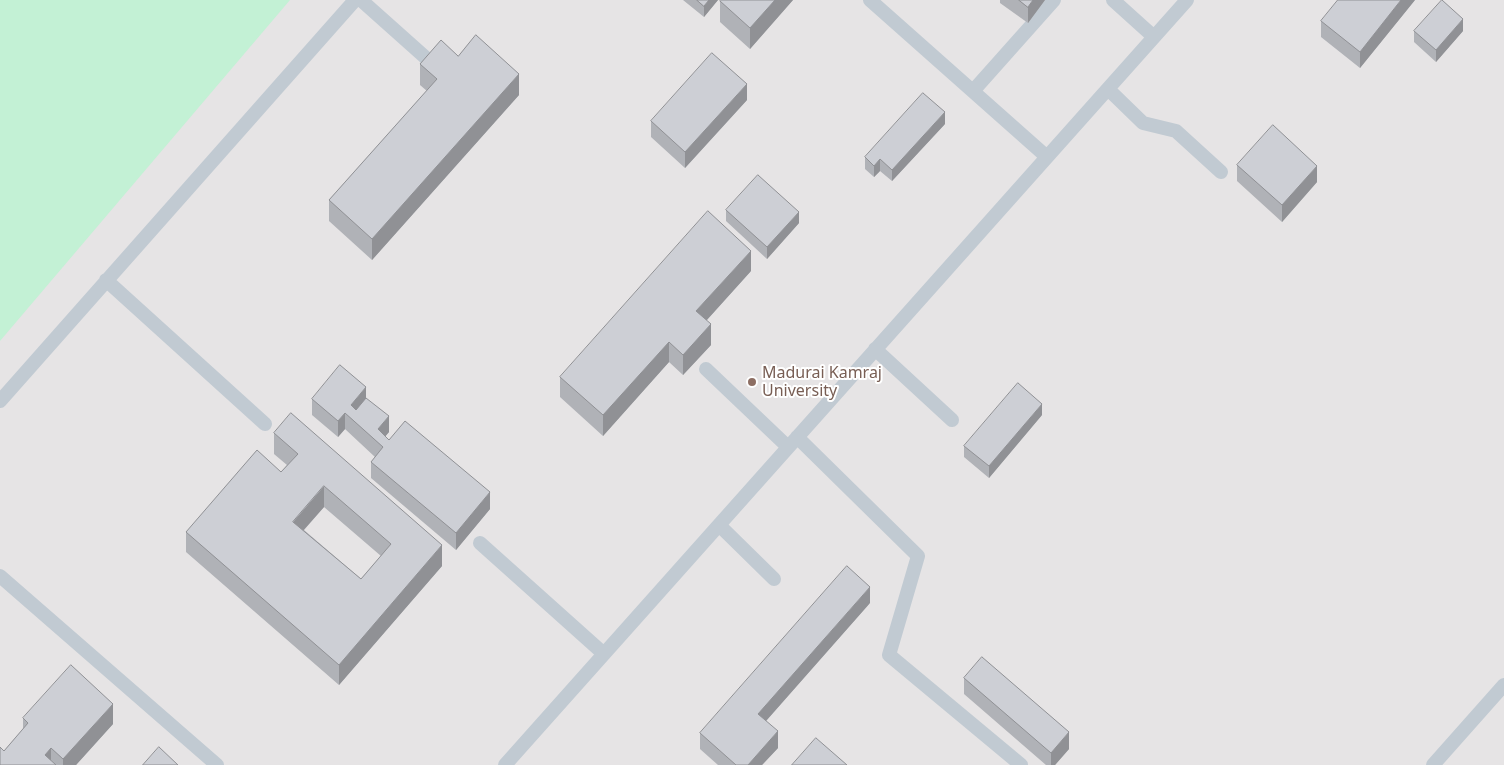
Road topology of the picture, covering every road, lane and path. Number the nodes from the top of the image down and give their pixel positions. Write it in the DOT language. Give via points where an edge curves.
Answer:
graph roads {
  1 [pos="355,0"];
  2 [pos="361,0"];
  3 [pos="870,0"];
  4 [pos="1054,0"];
  5 [pos="1113,0"];
  6 [pos="1187,0"];
  7 [pos="1154,36"];
  8 [pos="426,58"];
  9 [pos="1108,89"];
  10 [pos="973,91"];
  11 [pos="1047,157"];
  12 [pos="1221,172"];
  13 [pos="106,280"];
  14 [pos="876,350"];
  15 [pos="706,369"];
  16 [pos="0,401"];
  17 [pos="952,420"];
  18 [pos="265,424"];
  19 [pos="792,442"];
  20 [pos="719,525"];
  21 [pos="480,542"];
  22 [pos="0,576"];
  23 [pos="774,578"];
  24 [pos="604,654"];
  25 [pos="1504,685"];
  26 [pos="217,765"];
  27 [pos="505,765"];
  28 [pos="1020,765"];
  29 [pos="1433,765"];
  1 -- 13 [label="lane"];
  2 -- 8 [label="lane"];
  3 -- 10 [label="lane"];
  4 -- 10 [label="lane"];
  5 -- 7 [label="lane"];
  6 -- 7 [label="lane"];
  7 -- 9 [label="lane"];
  9 -- 11 [label="lane"];
  9 -- 12 [label="lane" via="1143,123 1176,131"];
  10 -- 11 [label="lane"];
  11 -- 14 [label="lane"];
  13 -- 16 [label="lane"];
  13 -- 18 [label="lane"];
  14 -- 17 [label="lane"];
  14 -- 19 [label="lane"];
  15 -- 19 [label="lane"];
  19 -- 20 [label="lane"];
  19 -- 28 [label="lane" via="918,556 889,655"];
  20 -- 23 [label="lane"];
  20 -- 24 [label="lane"];
  21 -- 24 [label="lane"];
  22 -- 26 [label="lane"];
  24 -- 27 [label="lane"];
  25 -- 29 [label="lane"];
}
